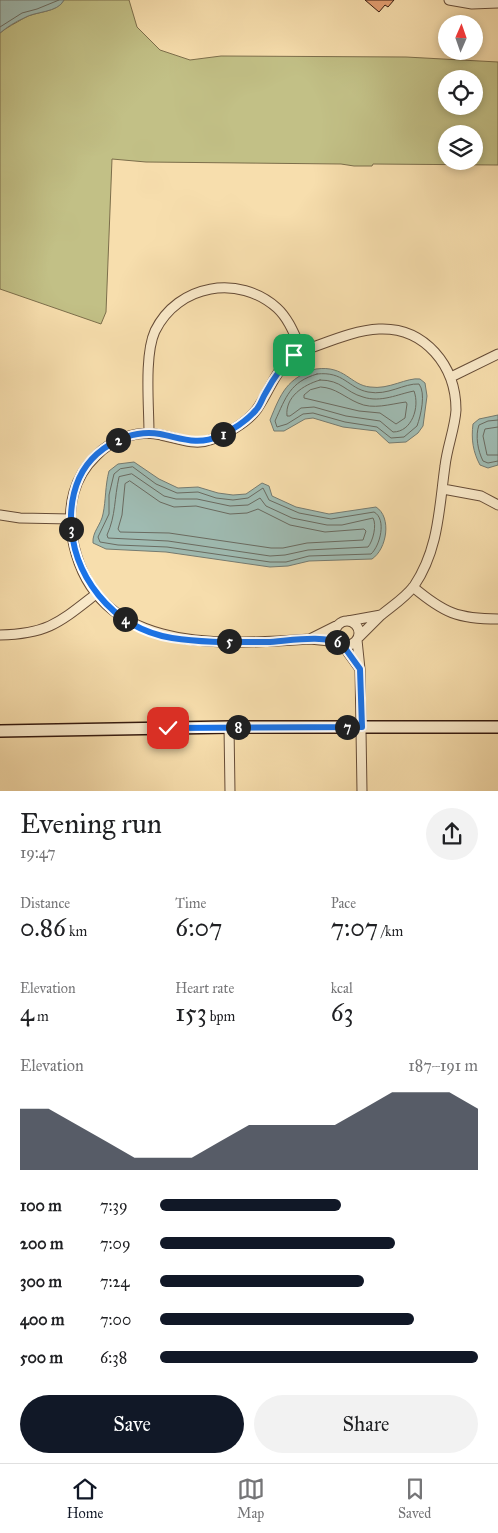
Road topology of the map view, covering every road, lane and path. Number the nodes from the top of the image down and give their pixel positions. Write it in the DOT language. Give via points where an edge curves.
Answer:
graph roads {
  1 [pos="449,0"];
  2 [pos="498,3"];
  3 [pos="302,350"];
  4 [pos="498,354"];
  5 [pos="451,377"];
  6 [pos="149,433"];
  7 [pos="443,489"];
  8 [pos="498,504"];
  9 [pos="0,515"];
  10 [pos="71,520"];
  11 [pos="413,587"];
  12 [pos="96,594"];
  13 [pos="382,615"];
  14 [pos="498,618"];
  15 [pos="348,621"];
  16 [pos="336,626"];
  17 [pos="0,635"];
  18 [pos="310,639"];
  19 [pos="358,639"];
  20 [pos="341,643"];
  21 [pos="360,669"];
  22 [pos="229,727"];
  23 [pos="362,727"];
  24 [pos="498,727"];
  25 [pos="0,731"];
  26 [pos="230,790"];
  27 [pos="362,790"];
  1 -- 2 [label="street" via="472,4"];
  3 -- 5 [label="street" via="368,330 396,330 434,351"];
  3 -- 6 [label="street" via="285,362 256,410 220,436 207,441 192,441"];
  3 -- 6 [label="street" via="278,309 247,290 214,287 186,298 171,309 154,332 149,363"];
  4 -- 5 [label="street"];
  5 -- 7 [label="street" via="456,412"];
  6 -- 10 [label="street" via="121,438 97,454 73,490"];
  7 -- 8 [label="street" via="481,496"];
  7 -- 11 [label="street" via="438,530"];
  9 -- 10 [label="street"];
  10 -- 12 [label="street" via="77,558"];
  11 -- 13 [label="street"];
  11 -- 14 [label="street" via="447,611 470,617"];
  12 -- 17 [label="street" via="61,621 40,630"];
  12 -- 18 [label="street" via="127,620 170,637 195,641 258,642"];
  13 -- 15 [label="street"];
  13 -- 19 [label="street"];
  15 -- 16 [label="street"];
  15 -- 19 [label="street" via="355,625"];
  16 -- 18 [label="street"];
  16 -- 20 [label="street" via="334,633"];
  18 -- 20 [label="street"];
  19 -- 20 [label="street" via="352,644"];
  19 -- 21 [label="street"];
  20 -- 21 [label="street"];
  21 -- 23 [label="street"];
  22 -- 23 [label="street"];
  22 -- 25 [label="street"];
  22 -- 26 [label="street"];
  23 -- 24 [label="street"];
  23 -- 27 [label="street"];
}
